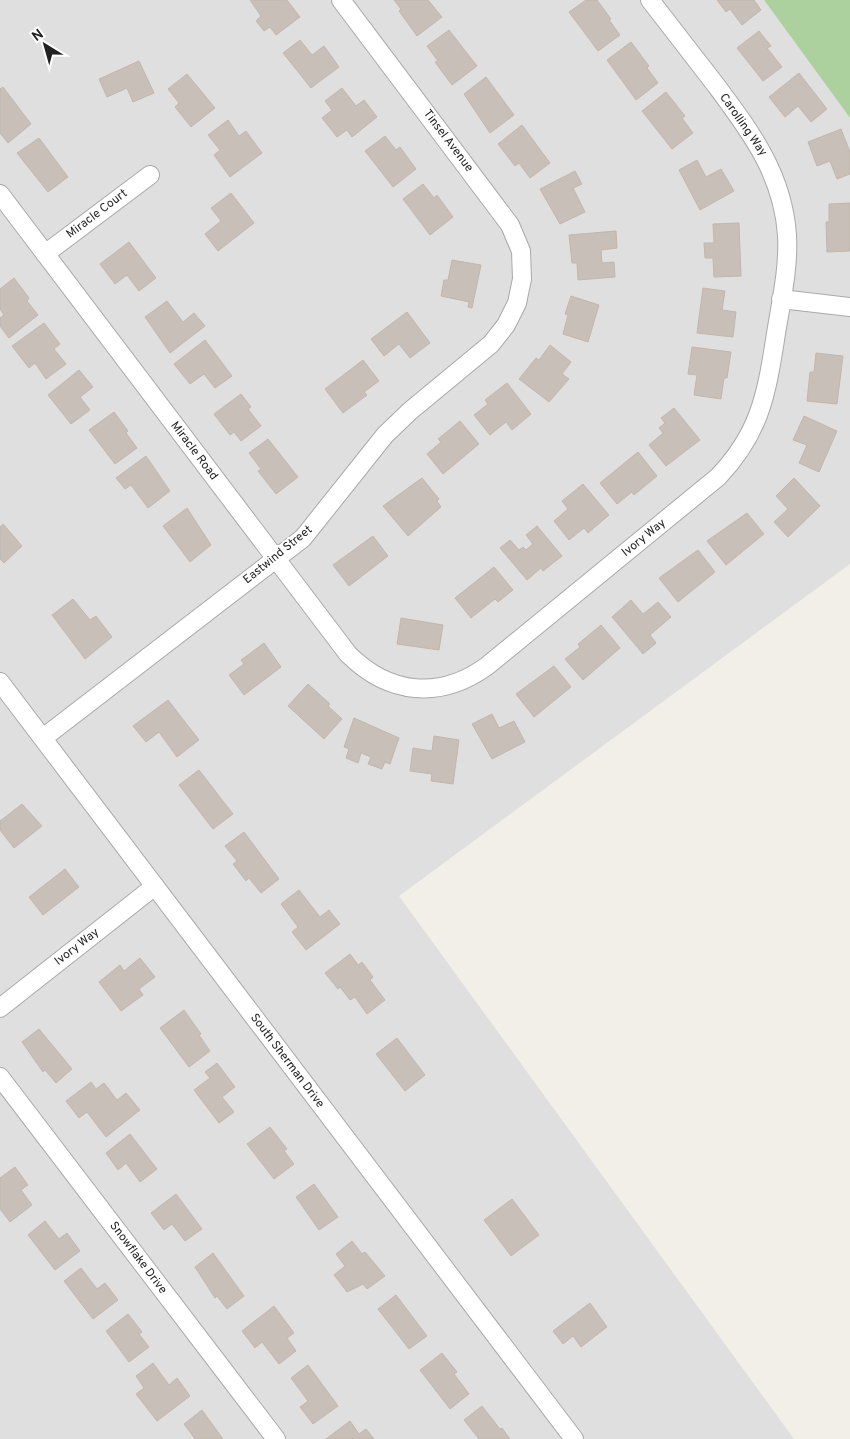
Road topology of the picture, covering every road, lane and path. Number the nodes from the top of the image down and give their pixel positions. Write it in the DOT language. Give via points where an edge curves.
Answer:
graph roads {
  1 [pos="341,0"];
  2 [pos="650,0"];
  3 [pos="150,175"];
  4 [pos="0,194"];
  5 [pos="45,254"];
  6 [pos="519,295"];
  7 [pos="781,299"];
  8 [pos="850,307"];
  9 [pos="276,558"];
  10 [pos="0,682"];
  11 [pos="405,687"];
  12 [pos="43,738"];
  13 [pos="155,886"];
  14 [pos="0,1008"];
  15 [pos="0,1077"];
  16 [pos="276,1439"];
  17 [pos="574,1439"];
  1 -- 6 [label="street, Tinsel Avenue" via="510,225 522,258"];
  2 -- 7 [label="street, Carolling Way" via="748,128 772,171 782,202 787,236"];
  3 -- 5 [label="street, Miracle Court"];
  4 -- 5 [label="street, Miracle Road"];
  5 -- 9 [label="street, Miracle Road"];
  6 -- 9 [label="street, Eastwind Street" via="506,325 491,344 396,424 311,531"];
  7 -- 8 [label="street"];
  7 -- 11 [label="street, Ivory Way" via="766,394 748,438 724,471 480,672 457,684 440,688"];
  9 -- 11 [label="street, Miracle Road" via="357,663 386,681"];
  9 -- 12 [label="street, Eastwind Street"];
  10 -- 12 [label="street, South Sherman Drive"];
  12 -- 13 [label="street, South Sherman Drive"];
  13 -- 14 [label="street, Ivory Way"];
  13 -- 17 [label="street, South Sherman Drive"];
  15 -- 16 [label="street, Snowflake Drive"];
}
